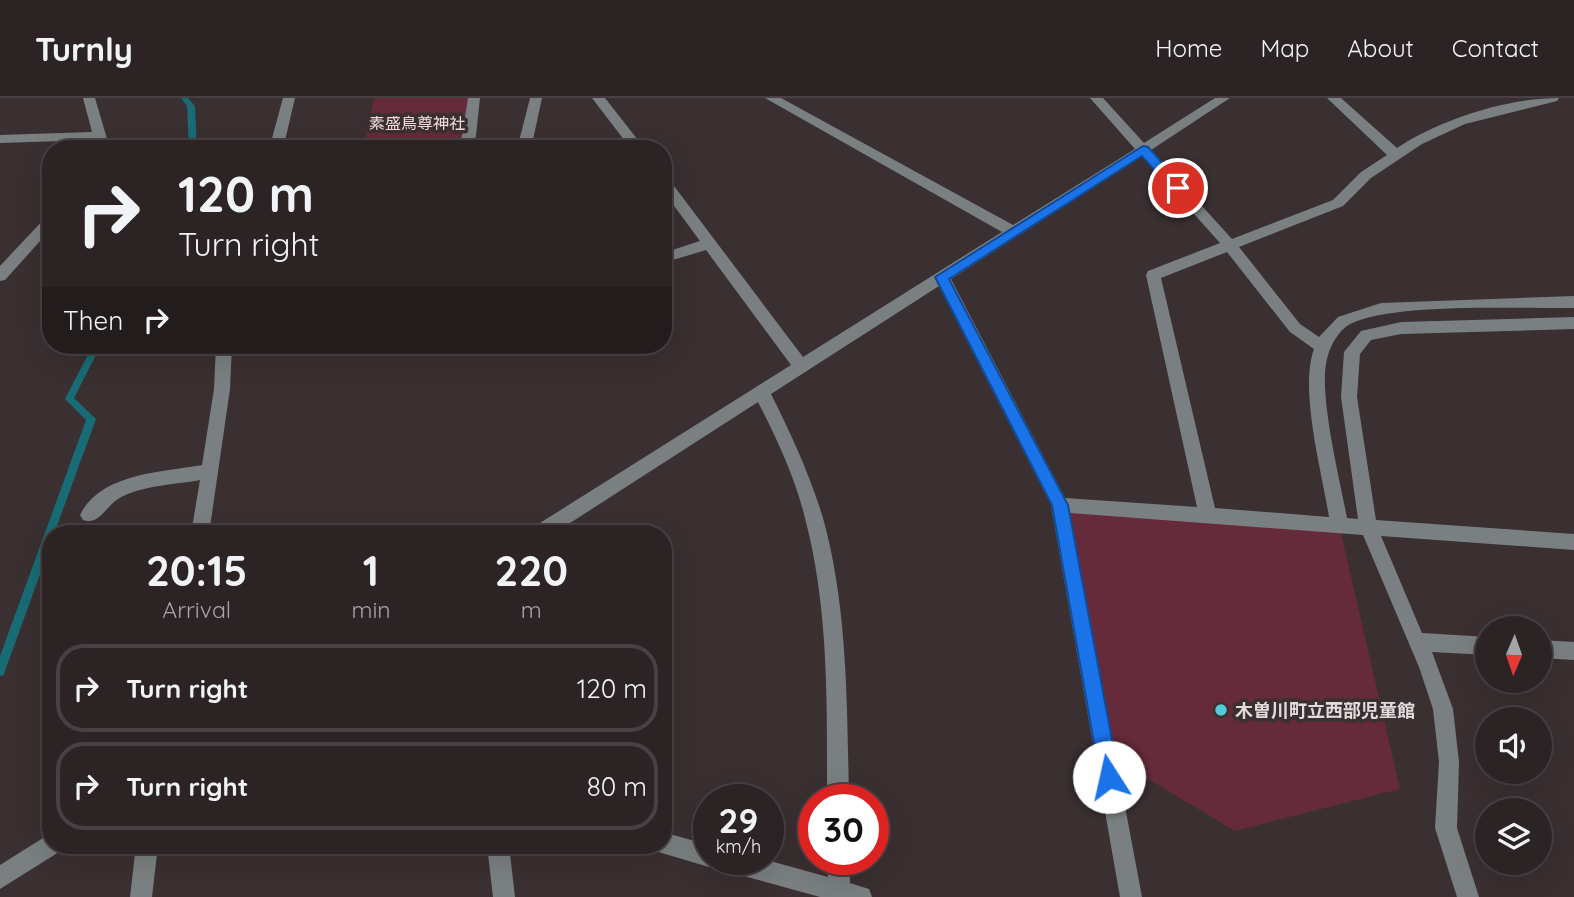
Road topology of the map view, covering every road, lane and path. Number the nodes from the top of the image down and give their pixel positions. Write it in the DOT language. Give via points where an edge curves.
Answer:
graph roads {
  1 [pos="89,98"];
  2 [pos="289,98"];
  3 [pos="474,98"];
  4 [pos="536,98"];
  5 [pos="598,98"];
  6 [pos="771,98"];
  7 [pos="1096,98"];
  8 [pos="1224,98"];
  9 [pos="1333,98"];
  10 [pos="1553,98"];
  11 [pos="0,139"];
  12 [pos="42,140"];
  13 [pos="100,140"];
  14 [pos="279,140"];
  15 [pos="467,140"];
  16 [pos="526,140"];
  17 [pos="631,140"];
  18 [pos="1143,150"];
  19 [pos="1396,155"];
  20 [pos="672,193"];
  21 [pos="42,230"];
  22 [pos="1012,231"];
  23 [pos="710,243"];
  24 [pos="1229,244"];
  25 [pos="672,255"];
  26 [pos="0,276"];
  27 [pos="942,277"];
  28 [pos="1574,302"];
  29 [pos="1574,323"];
  30 [pos="1323,347"];
  31 [pos="224,354"];
  32 [pos="801,366"];
  33 [pos="761,391"];
  34 [pos="211,471"];
  35 [pos="1060,505"];
  36 [pos="89,515"];
  37 [pos="1208,515"];
  38 [pos="1339,524"];
  39 [pos="202,525"];
  40 [pos="552,525"];
  41 [pos="1368,526"];
  42 [pos="1574,542"];
  43 [pos="1416,642"];
  44 [pos="1475,645"];
  45 [pos="1552,650"];
  46 [pos="1574,651"];
  47 [pos="837,784"];
  48 [pos="672,846"];
  49 [pos="42,850"];
  50 [pos="693,852"];
  51 [pos="146,854"];
  52 [pos="499,854"];
  53 [pos="782,875"];
  54 [pos="839,875"];
  55 [pos="0,878"];
  56 [pos="839,890"];
  57 [pos="141,897"];
  58 [pos="504,897"];
  59 [pos="861,897"];
  60 [pos="1131,897"];
  61 [pos="1468,897"];
  1 -- 13 [label="street"];
  2 -- 14 [label="street"];
  3 -- 15 [label="street"];
  4 -- 16 [label="street"];
  5 -- 17 [label="street"];
  6 -- 22 [label="street"];
  7 -- 18 [label="street"];
  8 -- 18 [label="street"];
  9 -- 19 [label="street"];
  10 -- 19 [label="street" via="1461,121"];
  11 -- 12 [label="street"];
  18 -- 22 [label="street"];
  18 -- 24 [label="street"];
  19 -- 24 [label="street" via="1366,175 1338,203"];
  20 -- 23 [label="street"];
  21 -- 26 [label="street"];
  22 -- 27 [label="street"];
  23 -- 25 [label="street"];
  23 -- 32 [label="street"];
  24 -- 30 [label="street" via="1295,328"];
  24 -- 37 [label="street" via="1153,275"];
  27 -- 32 [label="street"];
  27 -- 35 [label="street"];
  28 -- 30 [label="street" via="1381,309 1343,321"];
  29 -- 41 [label="street" via="1401,328 1366,335 1352,352 1349,397"];
  30 -- 38 [label="street" via="1318,361 1318,400"];
  31 -- 34 [label="street"];
  32 -- 33 [label="street"];
  33 -- 40 [label="street"];
  33 -- 47 [label="street" via="791,450 819,538 832,631"];
  34 -- 36 [label="street" via="136,484 111,494"];
  34 -- 39 [label="street"];
  35 -- 37 [label="street"];
  35 -- 60 [label="street"];
  37 -- 38 [label="street"];
  38 -- 41 [label="street"];
  41 -- 42 [label="street"];
  41 -- 43 [label="street"];
  43 -- 44 [label="street"];
  43 -- 61 [label="street" via="1443,709 1449,762 1446,828"];
  45 -- 46 [label="street"];
  48 -- 50 [label="street"];
  49 -- 55 [label="street"];
  51 -- 57 [label="street"];
  52 -- 58 [label="street"];
  53 -- 56 [label="street"];
  54 -- 56 [label="street"];
  56 -- 59 [label="street"];
}
